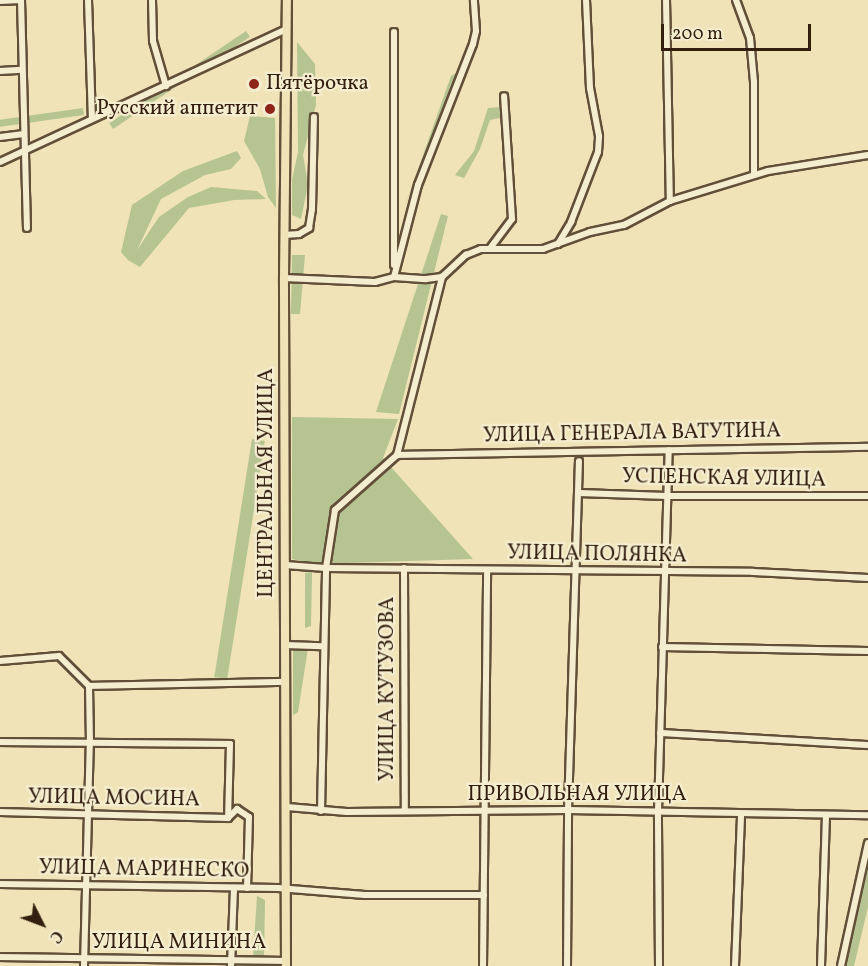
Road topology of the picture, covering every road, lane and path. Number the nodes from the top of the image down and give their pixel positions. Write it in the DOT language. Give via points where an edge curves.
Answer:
graph roads {
  1 [pos="21,0"];
  2 [pos="88,0"];
  3 [pos="152,0"];
  4 [pos="287,0"];
  5 [pos="474,0"];
  6 [pos="586,0"];
  7 [pos="666,0"];
  8 [pos="736,0"];
  9 [pos="0,1"];
  10 [pos="287,29"];
  11 [pos="394,32"];
  12 [pos="22,70"];
  13 [pos="0,71"];
  14 [pos="166,86"];
  15 [pos="504,96"];
  16 [pos="314,117"];
  17 [pos="92,119"];
  18 [pos="24,134"];
  19 [pos="0,137"];
  20 [pos="27,149"];
  21 [pos="868,155"];
  22 [pos="0,162"];
  23 [pos="754,175"];
  24 [pos="670,201"];
  25 [pos="27,228"];
  26 [pos="284,235"];
  27 [pos="558,244"];
  28 [pos="491,247"];
  29 [pos="442,277"];
  30 [pos="284,278"];
  31 [pos="394,278"];
  32 [pos="868,447"];
  33 [pos="669,450"];
  34 [pos="397,455"];
  35 [pos="579,461"];
  36 [pos="579,493"];
  37 [pos="667,496"];
  38 [pos="868,496"];
  39 [pos="285,565"];
  40 [pos="326,568"];
  41 [pos="404,568"];
  42 [pos="487,570"];
  43 [pos="576,571"];
  44 [pos="663,572"];
  45 [pos="868,578"];
  46 [pos="285,645"];
  47 [pos="322,646"];
  48 [pos="662,647"];
  49 [pos="868,651"];
  50 [pos="0,661"];
  51 [pos="286,682"];
  52 [pos="89,686"];
  53 [pos="660,733"];
  54 [pos="0,742"];
  55 [pos="90,743"];
  56 [pos="868,744"];
  57 [pos="287,807"];
  58 [pos="568,810"];
  59 [pos="321,811"];
  60 [pos="405,811"];
  61 [pos="486,811"];
  62 [pos="658,811"];
  63 [pos="0,812"];
  64 [pos="741,814"];
  65 [pos="868,814"];
  66 [pos="87,815"];
  67 [pos="826,816"];
  68 [pos="228,818"];
  69 [pos="868,843"];
  70 [pos="0,884"];
  71 [pos="85,884"];
  72 [pos="247,888"];
  73 [pos="234,889"];
  74 [pos="286,889"];
  75 [pos="484,895"];
  76 [pos="0,957"];
  77 [pos="84,963"];
  78 [pos="232,964"];
  79 [pos="286,964"];
  80 [pos="483,966"];
  81 [pos="567,966"];
  82 [pos="659,966"];
  83 [pos="735,966"];
  84 [pos="820,966"];
  85 [pos="842,966"];
  1 -- 9 [label="street"];
  1 -- 12 [label="street"];
  2 -- 17 [label="street"];
  3 -- 14 [label="street" via="153,41"];
  4 -- 10 [label="main road, ЦЕНТРАЛЬНАЯ УЛИЦА"];
  5 -- 31 [label="street" via="473,44 418,185"];
  6 -- 27 [label="street" via="598,152 571,222"];
  7 -- 24 [label="street"];
  8 -- 23 [label="street" via="750,38"];
  10 -- 14 [label="street"];
  10 -- 26 [label="main road, ЦЕНТРАЛЬНАЯ УЛИЦА"];
  11 -- 31 [label="street"];
  12 -- 13 [label="street"];
  12 -- 18 [label="street"];
  14 -- 17 [label="street"];
  15 -- 28 [label="street" via="512,219"];
  16 -- 26 [label="street" via="309,228 299,234"];
  17 -- 20 [label="street"];
  18 -- 19 [label="street"];
  18 -- 20 [label="street"];
  20 -- 22 [label="street"];
  20 -- 25 [label="street"];
  21 -- 23 [label="street"];
  23 -- 24 [label="street"];
  24 -- 27 [label="street" via="624,225"];
  26 -- 30 [label="main road, ЦЕНТРАЛЬНАЯ УЛИЦА"];
  27 -- 28 [label="street" via="531,249"];
  28 -- 29 [label="street" via="466,255"];
  29 -- 31 [label="street"];
  29 -- 34 [label="street"];
  30 -- 31 [label="street" via="375,282"];
  30 -- 39 [label="main road, ЦЕНТРАЛЬНАЯ УЛИЦА"];
  32 -- 33 [label="street, УЛИЦА ГЕНЕРАЛА ВАТУТИНА"];
  33 -- 34 [label="street, УЛИЦА ГЕНЕРАЛА ВАТУТИНА"];
  33 -- 37 [label="street"];
  34 -- 40 [label="street" via="335,510"];
  35 -- 36 [label="street"];
  36 -- 37 [label="street, УСПЕНСКАЯ УЛИЦА"];
  36 -- 43 [label="street"];
  37 -- 38 [label="street, УСПЕНСКАЯ УЛИЦА"];
  37 -- 44 [label="street"];
  39 -- 40 [label="street, УЛИЦА ПОЛЯНКА"];
  39 -- 46 [label="main road, ЦЕНТРАЛЬНАЯ УЛИЦА"];
  40 -- 41 [label="street, УЛИЦА ПОЛЯНКА"];
  40 -- 47 [label="street"];
  41 -- 42 [label="street, УЛИЦА ПОЛЯНКА"];
  41 -- 60 [label="street, УЛИЦА КУТУЗОВА"];
  42 -- 43 [label="street, УЛИЦА ПОЛЯНКА"];
  42 -- 61 [label="street"];
  43 -- 44 [label="street, УЛИЦА ПОЛЯНКА"];
  43 -- 58 [label="street"];
  44 -- 45 [label="street, УЛИЦА ПОЛЯНКА"];
  44 -- 48 [label="street"];
  46 -- 47 [label="street"];
  46 -- 51 [label="main road, ЦЕНТРАЛЬНАЯ УЛИЦА"];
  47 -- 59 [label="street"];
  48 -- 49 [label="street"];
  48 -- 53 [label="street"];
  50 -- 52 [label="street" via="59,656"];
  51 -- 52 [label="street"];
  51 -- 57 [label="main road, ЦЕНТРАЛЬНАЯ УЛИЦА"];
  52 -- 55 [label="street"];
  53 -- 56 [label="street"];
  53 -- 62 [label="street"];
  54 -- 55 [label="street"];
  55 -- 66 [label="street"];
  55 -- 68 [label="street" via="230,744"];
  57 -- 59 [label="street, ПРИВОЛЬНАЯ УЛИЦА"];
  57 -- 74 [label="main road, ЦЕНТРАЛЬНАЯ УЛИЦА"];
  58 -- 61 [label="street, ПРИВОЛЬНАЯ УЛИЦА"];
  58 -- 62 [label="street, ПРИВОЛЬНАЯ УЛИЦА"];
  58 -- 81 [label="street"];
  59 -- 60 [label="street, ПРИВОЛЬНАЯ УЛИЦА"];
  60 -- 61 [label="street, ПРИВОЛЬНАЯ УЛИЦА"];
  61 -- 75 [label="street"];
  62 -- 64 [label="street, ПРИВОЛЬНАЯ УЛИЦА"];
  62 -- 82 [label="street"];
  63 -- 66 [label="street, УЛИЦА МОСИНА"];
  64 -- 67 [label="street, ПРИВОЛЬНАЯ УЛИЦА"];
  64 -- 83 [label="street"];
  65 -- 67 [label="street, ПРИВОЛЬНАЯ УЛИЦА"];
  66 -- 68 [label="street, УЛИЦА МОСИНА"];
  66 -- 71 [label="street"];
  67 -- 84 [label="street"];
  68 -- 72 [label="street, УЛИЦА МОСИНА" via="237,809 249,817"];
  69 -- 85 [label="street"];
  70 -- 71 [label="street, УЛИЦА МАРИНЕСКО"];
  71 -- 73 [label="street, УЛИЦА МАРИНЕСКО"];
  71 -- 77 [label="street"];
  72 -- 73 [label="street, УЛИЦА МАРИНЕСКО"];
  72 -- 74 [label="street, УЛИЦА МАРИНЕСКО"];
  73 -- 78 [label="street"];
  74 -- 75 [label="street" via="365,895"];
  74 -- 79 [label="main road, ЦЕНТРАЛЬНАЯ УЛИЦА"];
  75 -- 80 [label="street"];
  76 -- 77 [label="street, УЛИЦА МИНИНА"];
  77 -- 78 [label="street, УЛИЦА МИНИНА"];
  78 -- 79 [label="street, УЛИЦА МИНИНА"];
}
